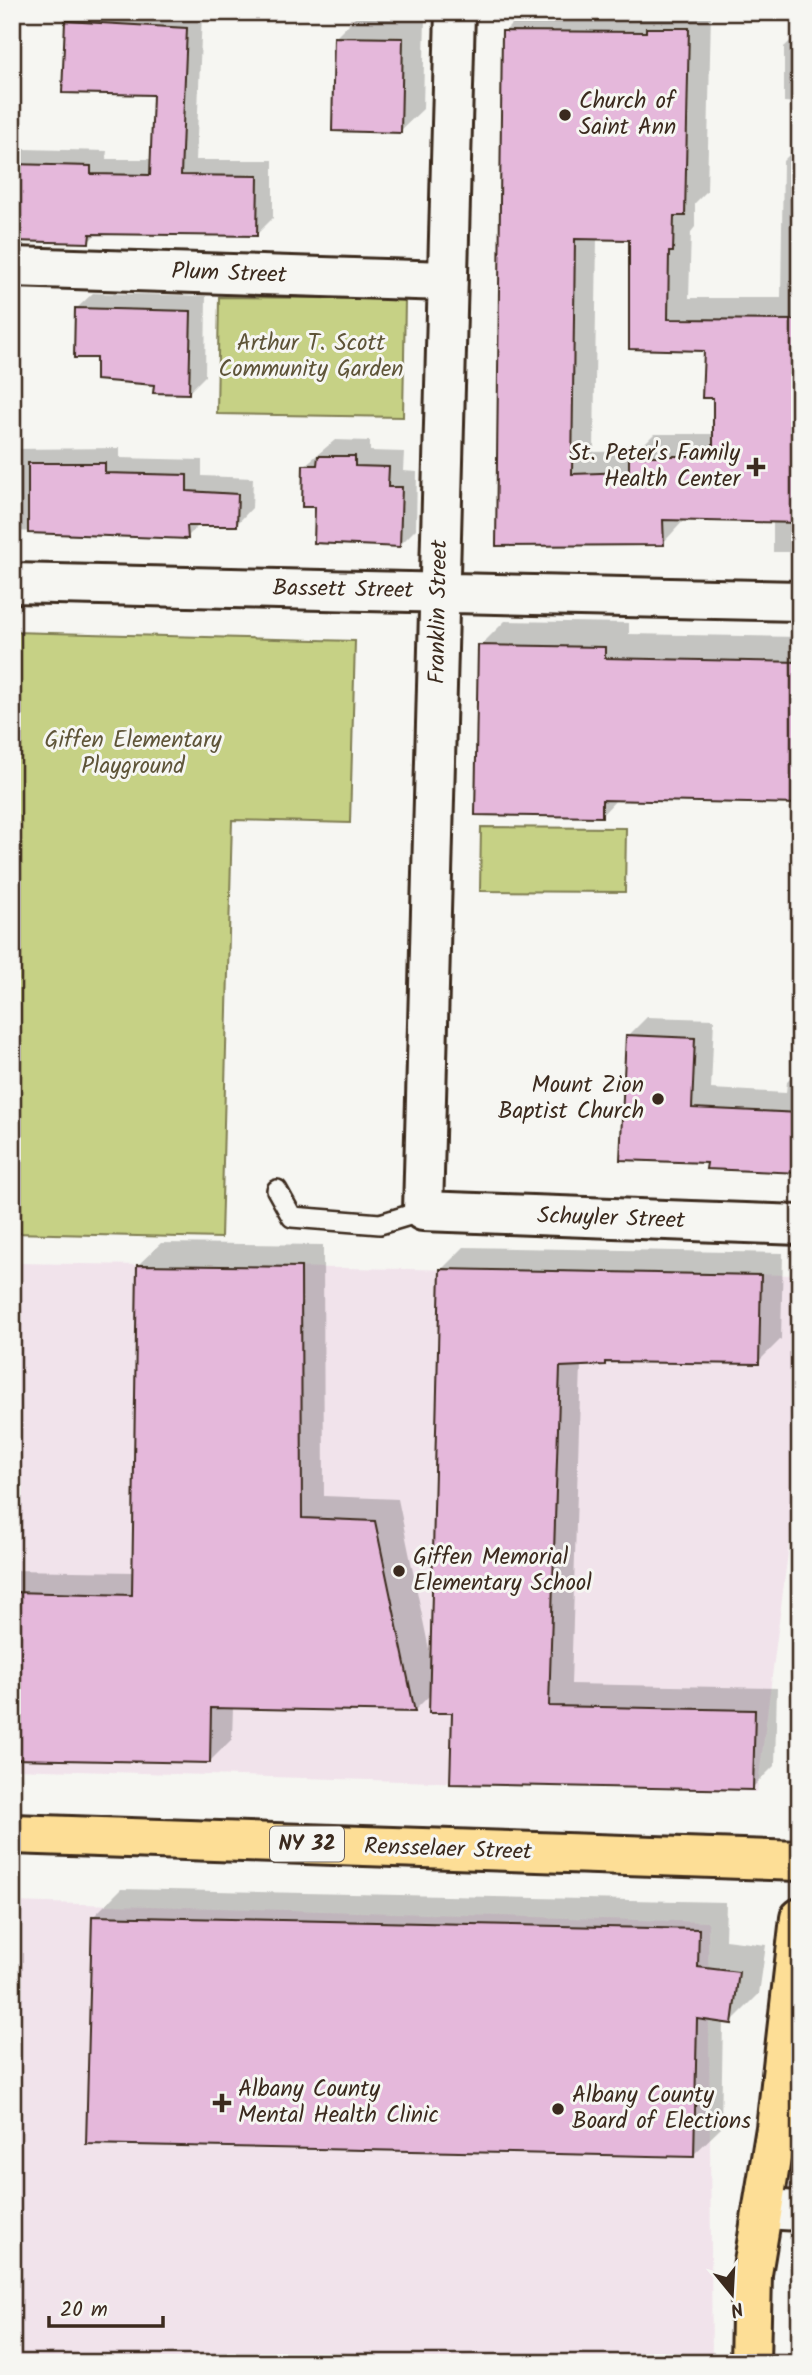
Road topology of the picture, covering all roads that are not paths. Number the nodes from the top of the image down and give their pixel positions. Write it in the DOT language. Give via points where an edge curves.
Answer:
graph roads {
  1 [pos="455,12"];
  2 [pos="12,267"];
  3 [pos="446,281"];
  4 [pos="12,583"];
  5 [pos="440,592"];
  6 [pos="800,601"];
  7 [pos="277,1190"];
  8 [pos="423,1212"];
  9 [pos="800,1226"];
  10 [pos="12,1834"];
  11 [pos="800,1861"];
  12 [pos="800,1918"];
  13 [pos="782,2210"];
  14 [pos="750,2363"];
  1 -- 3 [label="street, Franklin Street"];
  2 -- 3 [label="street, Plum Street"];
  3 -- 5 [label="street, Franklin Street"];
  4 -- 5 [label="street, Bassett Street"];
  5 -- 6 [label="street, Bassett Street"];
  5 -- 8 [label="street, Franklin Street"];
  7 -- 8 [label="lane" via="292,1217 380,1224"];
  8 -- 9 [label="street, Schuyler Street"];
  10 -- 11 [label="main road, Rensselaer Street / NY 32"];
  12 -- 13 [label="main road"];
  13 -- 14 [label="main road" via="752,2274"];
}
